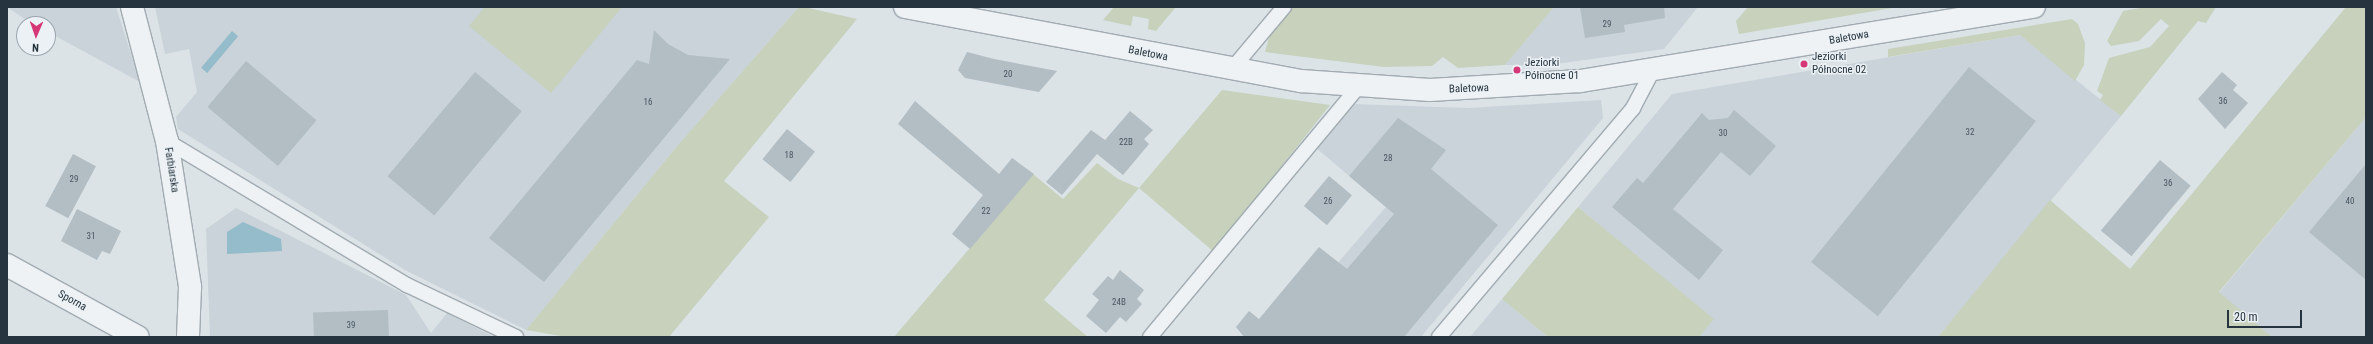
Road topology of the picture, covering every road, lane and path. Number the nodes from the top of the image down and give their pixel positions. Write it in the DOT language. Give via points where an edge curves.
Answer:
graph roads {
  1 [pos="132,7"];
  2 [pos="905,7"];
  3 [pos="1284,7"];
  4 [pos="2034,7"];
  5 [pos="1232,69"];
  6 [pos="1653,70"];
  7 [pos="1359,86"];
  8 [pos="167,141"];
  9 [pos="7,265"];
  10 [pos="138,337"];
  11 [pos="188,337"];
  12 [pos="516,337"];
  13 [pos="1150,337"];
  14 [pos="1440,337"];
  1 -- 8 [label="street, Farbiarska"];
  2 -- 5 [label="street, Baletowa"];
  3 -- 5 [label="lane"];
  4 -- 6 [label="street, Baletowa"];
  5 -- 7 [label="street, Baletowa" via="1301,81"];
  6 -- 7 [label="street, Baletowa" via="1515,87 1430,90"];
  6 -- 14 [label="lane" via="1633,108"];
  7 -- 13 [label="lane"];
  8 -- 11 [label="street, Farbiarska" via="190,287"];
  8 -- 12 [label="lane" via="407,285"];
  9 -- 10 [label="street, Sporna"];
}
